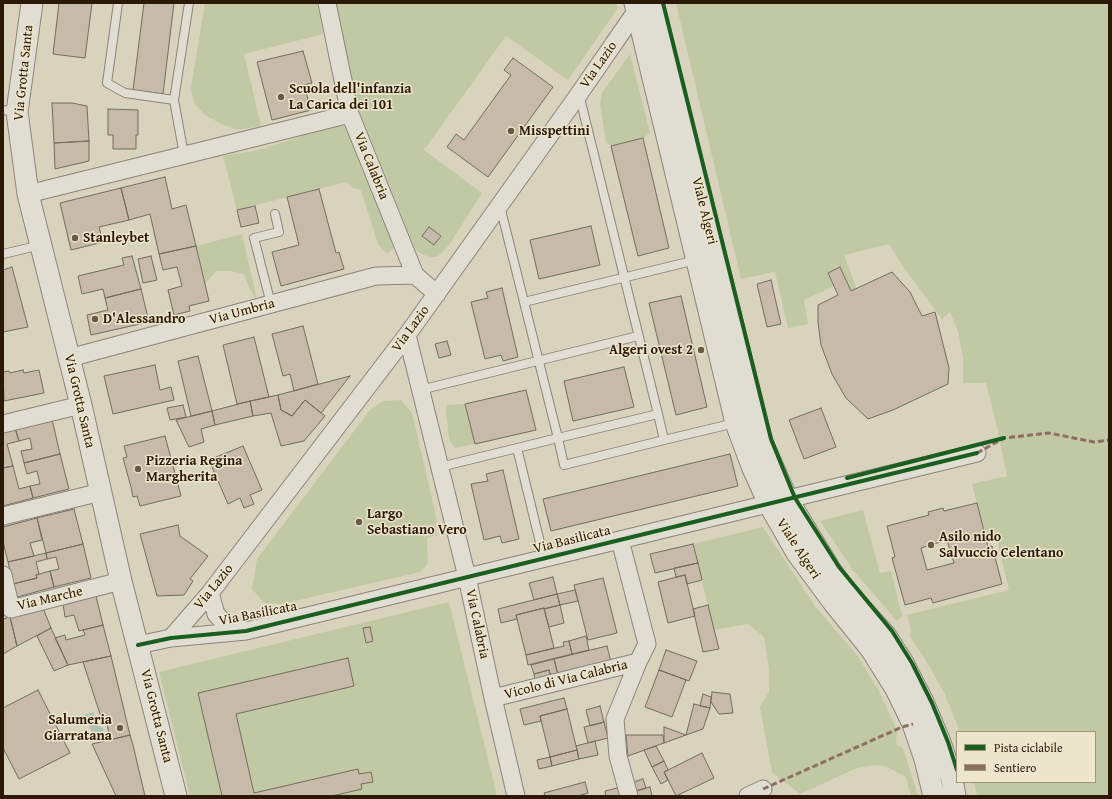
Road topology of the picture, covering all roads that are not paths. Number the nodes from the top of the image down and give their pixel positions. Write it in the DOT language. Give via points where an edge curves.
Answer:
graph roads {
  1 [pos="32,3"];
  2 [pos="118,3"];
  3 [pos="189,3"];
  4 [pos="327,3"];
  5 [pos="642,5"];
  6 [pos="579,94"];
  7 [pos="174,100"];
  8 [pos="10,111"];
  9 [pos="350,114"];
  10 [pos="184,155"];
  11 [pos="28,194"];
  12 [pos="500,205"];
  13 [pos="275,214"];
  14 [pos="42,245"];
  15 [pos="3,254"];
  16 [pos="697,260"];
  17 [pos="416,275"];
  18 [pos="624,277"];
  19 [pos="437,294"];
  20 [pos="524,302"];
  21 [pos="271,304"];
  22 [pos="407,335"];
  23 [pos="638,336"];
  24 [pos="69,358"];
  25 [pos="538,360"];
  26 [pos="420,390"];
  27 [pos="81,405"];
  28 [pos="658,414"];
  29 [pos="736,423"];
  30 [pos="3,424"];
  31 [pos="558,438"];
  32 [pos="664,440"];
  33 [pos="517,448"];
  34 [pos="977,454"];
  35 [pos="440,467"];
  36 [pos="101,492"];
  37 [pos="778,502"];
  38 [pos="3,516"];
  39 [pos="620,540"];
  40 [pos="544,559"];
  41 [pos="3,575"];
  42 [pos="467,577"];
  43 [pos="121,581"];
  44 [pos="210,593"];
  45 [pos="7,610"];
  46 [pos="246,631"];
  47 [pos="171,638"];
  48 [pos="138,645"];
  49 [pos="638,662"];
  50 [pos="493,698"];
  51 [pos="763,789"];
  52 [pos="176,796"];
  53 [pos="516,796"];
  54 [pos="629,796"];
  55 [pos="748,796"];
  56 [pos="934,796"];
  57 [pos="955,796"];
  1 -- 8 [label="street, Via Grotta Santa"];
  2 -- 7 [label="lane" via="107,83 125,93"];
  3 -- 7 [label="lane"];
  4 -- 9 [label="street, Via Calabria"];
  5 -- 6 [label="street, Via Lazio"];
  5 -- 16 [label="street, Viale Algeri"];
  5 -- 37 [label="street, Viale Algeri"];
  6 -- 12 [label="street, Via Lazio"];
  6 -- 18 [label="lane"];
  7 -- 10 [label="lane"];
  8 -- 11 [label="street, Via Grotta Santa"];
  9 -- 10 [label="street"];
  9 -- 17 [label="street, Via Calabria"];
  10 -- 11 [label="street"];
  11 -- 14 [label="street, Via Grotta Santa"];
  12 -- 19 [label="street, Via Lazio"];
  12 -- 20 [label="lane"];
  13 -- 21 [label="lane" via="279,232 254,238"];
  14 -- 15 [label="lane"];
  14 -- 24 [label="street, Via Grotta Santa"];
  16 -- 18 [label="lane"];
  16 -- 29 [label="street, Viale Algeri"];
  17 -- 19 [label="street, Via Calabria"];
  17 -- 21 [label="street, Via Umbria" via="376,276"];
  18 -- 20 [label="lane"];
  18 -- 23 [label="lane"];
  19 -- 22 [label="street, Via Lazio"];
  20 -- 25 [label="lane"];
  21 -- 24 [label="street, Via Umbria"];
  22 -- 26 [label="street, Via Calabria"];
  22 -- 44 [label="street, Via Lazio"];
  23 -- 25 [label="lane"];
  23 -- 28 [label="lane"];
  24 -- 27 [label="street, Via Grotta Santa"];
  25 -- 26 [label="lane"];
  25 -- 31 [label="lane"];
  26 -- 35 [label="street, Via Calabria"];
  27 -- 30 [label="street"];
  27 -- 36 [label="street, Via Grotta Santa"];
  28 -- 31 [label="lane"];
  28 -- 32 [label="lane"];
  29 -- 32 [label="lane"];
  29 -- 37 [label="street, Viale Algeri" via="752,466"];
  31 -- 32 [label="lane" via="564,465"];
  31 -- 33 [label="lane"];
  33 -- 35 [label="lane"];
  33 -- 40 [label="lane"];
  34 -- 37 [label="street, Via Basilicata"];
  35 -- 42 [label="street, Via Calabria"];
  36 -- 38 [label="street"];
  36 -- 43 [label="street, Via Grotta Santa"];
  37 -- 39 [label="street, Via Basilicata"];
  37 -- 56 [label="street, Viale Algeri" via="797,553 871,649 896,689 923,752"];
  37 -- 57 [label="street, Viale Algeri" via="846,592 885,635 903,663 940,742"];
  39 -- 40 [label="street, Via Basilicata"];
  39 -- 49 [label="street" via="647,644"];
  40 -- 42 [label="street, Via Basilicata"];
  41 -- 45 [label="street, Via Marche"];
  42 -- 46 [label="street, Via Basilicata"];
  42 -- 50 [label="street, Via Calabria"];
  43 -- 45 [label="street, Via Marche"];
  43 -- 48 [label="street, Via Grotta Santa"];
  44 -- 46 [label="street" via="216,614 226,625"];
  44 -- 47 [label="street, Via Lazio"];
  46 -- 47 [label="street, Via Basilicata"];
  47 -- 48 [label="street, Via Basilicata"];
  48 -- 52 [label="street, Via Grotta Santa"];
  49 -- 50 [label="street, Vicolo di Via Calabria"];
  49 -- 54 [label="street" via="615,719 618,756"];
  50 -- 53 [label="street, Via Calabria"];
  51 -- 55 [label="street"];
}
